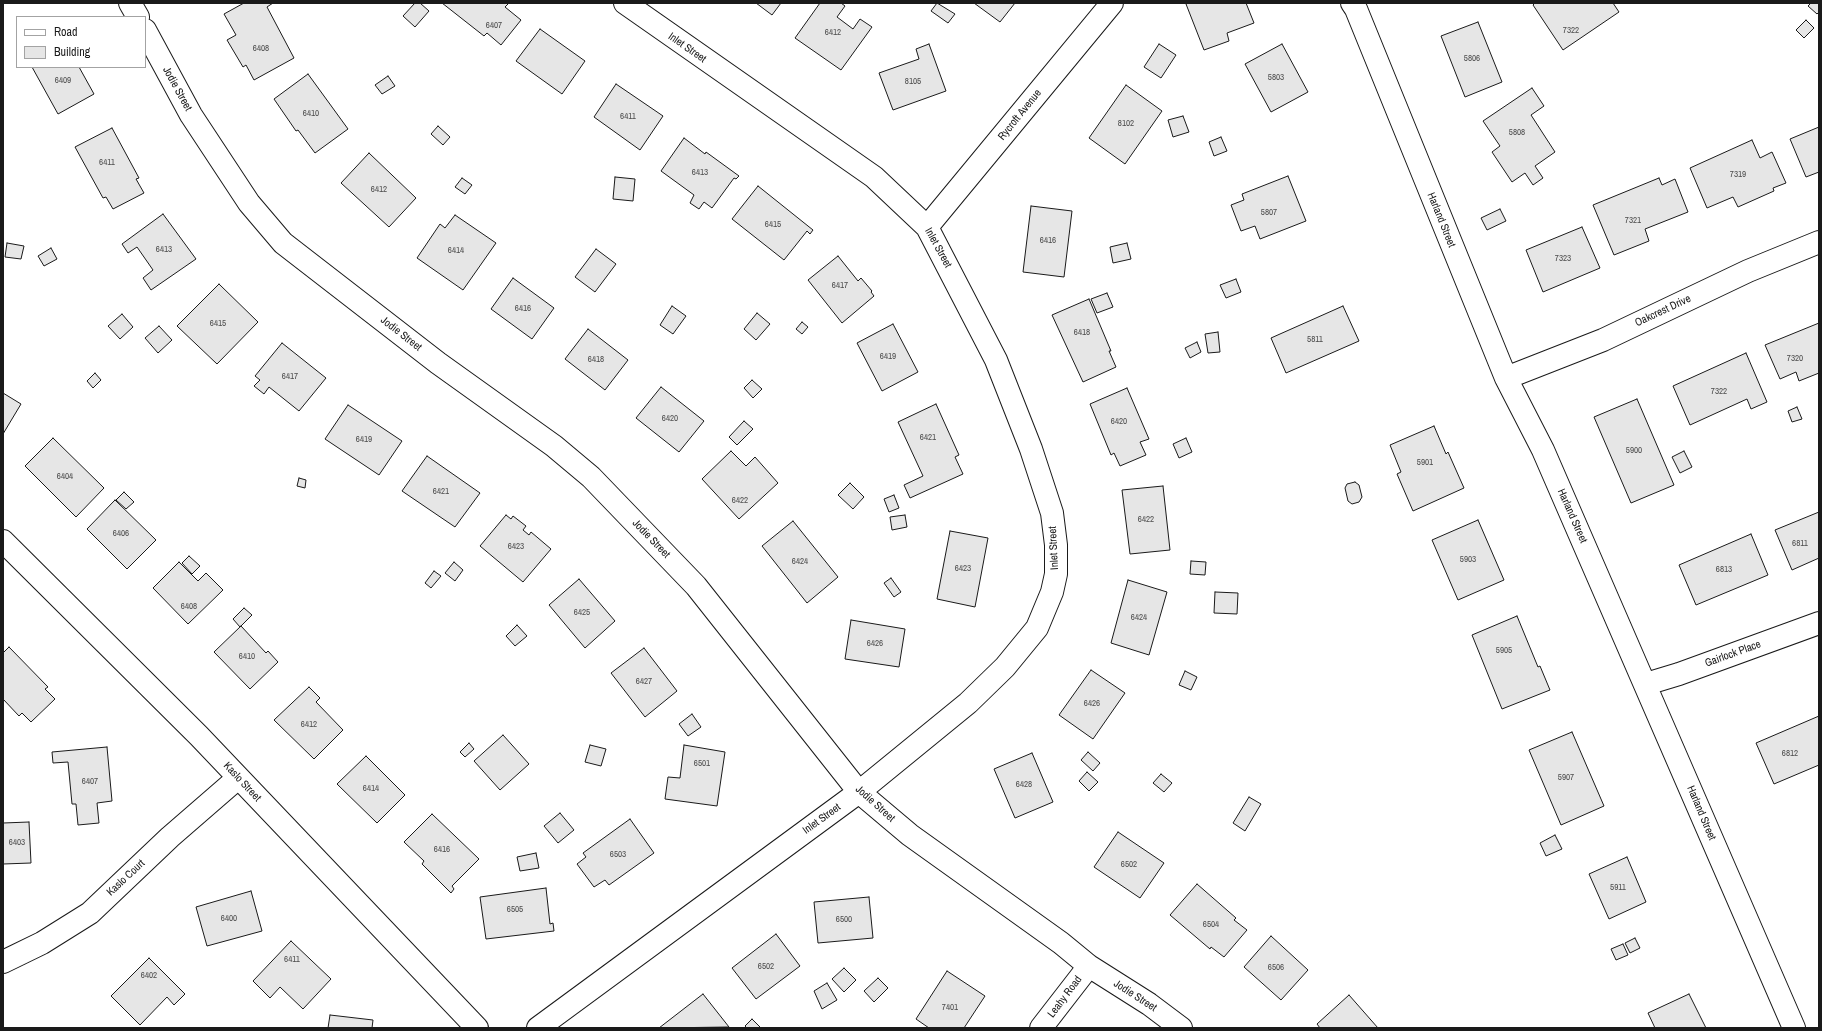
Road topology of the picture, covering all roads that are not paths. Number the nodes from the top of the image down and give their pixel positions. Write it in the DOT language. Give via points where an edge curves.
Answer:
graph roads {
  1 [pos="130,3"];
  2 [pos="625,3"];
  3 [pos="1112,3"];
  4 [pos="1359,5"];
  5 [pos="137,16"];
  6 [pos="146,32"];
  7 [pos="927,227"];
  8 [pos="1819,242"];
  9 [pos="1506,378"];
  10 [pos="3,541"];
  11 [pos="1819,623"];
  12 [pos="1646,684"];
  13 [pos="238,778"];
  14 [pos="859,792"];
  15 [pos="3,962"];
  16 [pos="1089,966"];
  17 [pos="477,1028"];
  18 [pos="538,1028"];
  19 [pos="1042,1028"];
  20 [pos="1181,1028"];
  21 [pos="1794,1028"];
  1 -- 5 [label="street"];
  2 -- 7 [label="street, Inlet Street" via="874,177"];
  3 -- 7 [label="street, Rycroft Avenue"];
  4 -- 9 [label="street, Harland Street"];
  6 -- 14 [label="street, Jodie Street" via="191,115 249,203 283,243 438,364 554,446 592,477 696,586"];
  7 -- 14 [label="street, Inlet Street" via="996,360 1031,449 1052,513 1056,574 1052,592 1036,628 1005,666 968,703"];
  8 -- 9 [label="street, Oakcrest Drive" via="1748,271 1603,340"];
  9 -- 12 [label="street, Harland Street" via="1543,450"];
  10 -- 13 [label="street, Kaslo Street"];
  11 -- 12 [label="street, Gairlock Place"];
  12 -- 21 [label="street, Harland Street"];
  13 -- 15 [label="street, Kaslo Court" via="90,912 42,943"];
  13 -- 17 [label="street, Kaslo Street"];
  14 -- 16 [label="street, Jodie Street" via="910,834"];
  14 -- 18 [label="street, Inlet Street"];
  16 -- 19 [label="street, Leahy Road"];
  16 -- 20 [label="street, Jodie Street" via="1149,1004"];
}
